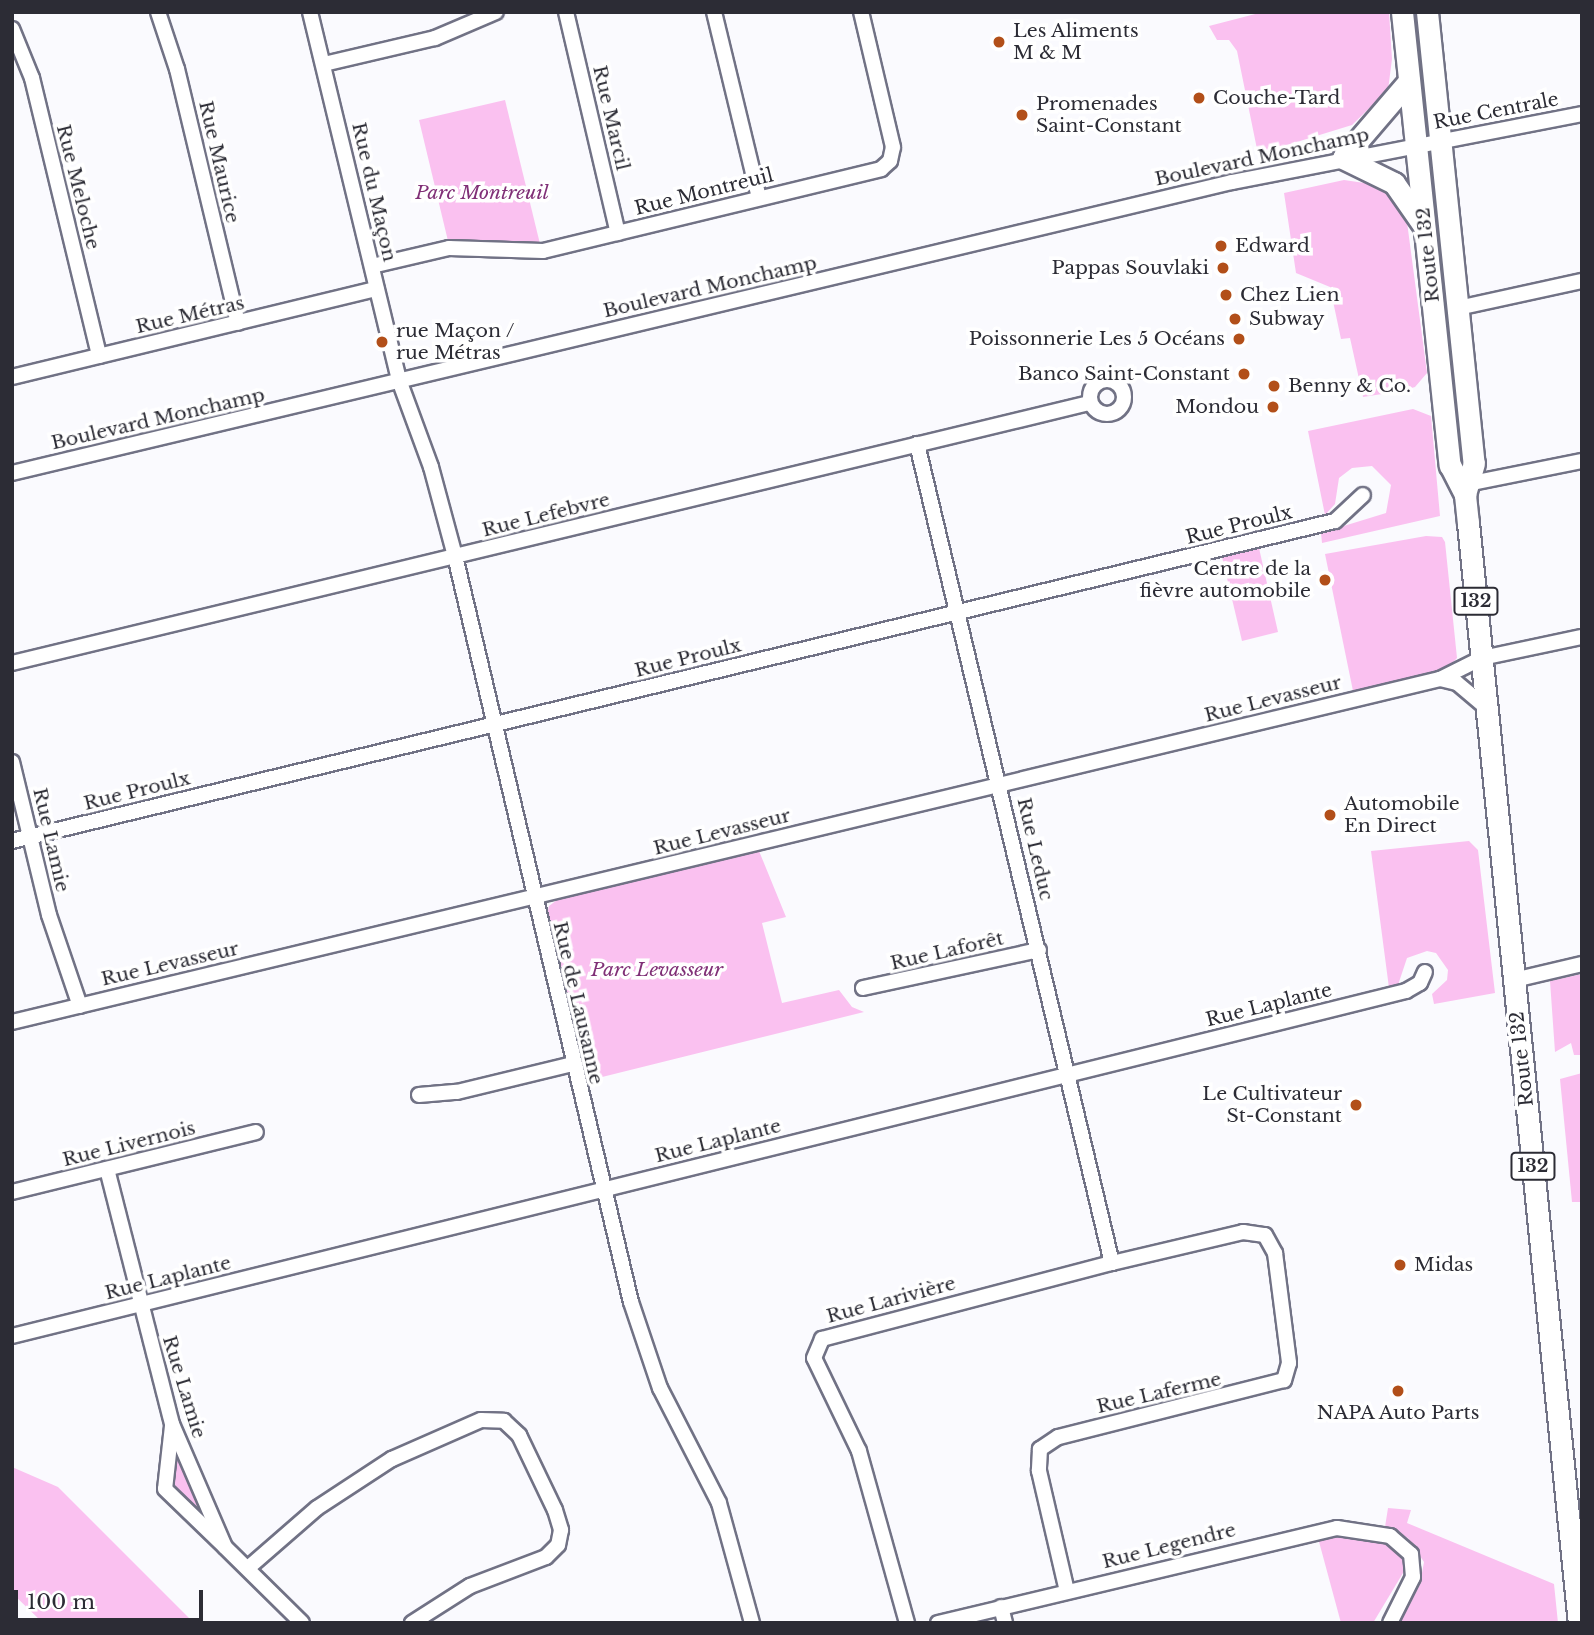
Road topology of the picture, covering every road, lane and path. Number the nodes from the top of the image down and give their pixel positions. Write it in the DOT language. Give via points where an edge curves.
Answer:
graph roads {
  1 [pos="158,12"];
  2 [pos="310,12"];
  3 [pos="496,12"];
  4 [pos="566,12"];
  5 [pos="714,12"];
  6 [pos="861,12"];
  7 [pos="1402,12"];
  8 [pos="1427,12"];
  9 [pos="12,29"];
  10 [pos="324,64"];
  11 [pos="1409,81"];
  12 [pos="1582,114"];
  13 [pos="1441,141"];
  14 [pos="1417,145"];
  15 [pos="1343,158"];
  16 [pos="759,198"];
  17 [pos="1425,228"];
  18 [pos="618,233"];
  19 [pos="372,266"];
  20 [pos="1582,281"];
  21 [pos="377,289"];
  22 [pos="1458,309"];
  23 [pos="238,323"];
  24 [pos="99,356"];
  25 [pos="12,377"];
  26 [pos="399,380"];
  27 [pos="1089,403"];
  28 [pos="917,444"];
  29 [pos="1582,461"];
  30 [pos="12,473"];
  31 [pos="1464,488"];
  32 [pos="1363,495"];
  33 [pos="455,556"];
  34 [pos="958,612"];
  35 [pos="1582,637"];
  36 [pos="1482,658"];
  37 [pos="12,663"];
  38 [pos="1440,679"];
  39 [pos="1487,708"];
  40 [pos="494,724"];
  41 [pos="12,762"];
  42 [pos="1001,785"];
  43 [pos="30,836"];
  44 [pos="12,841"];
  45 [pos="534,897"];
  46 [pos="1039,950"];
  47 [pos="1582,964"];
  48 [pos="1425,972"];
  49 [pos="1514,980"];
  50 [pos="863,988"];
  51 [pos="80,1006"];
  52 [pos="12,1022"];
  53 [pos="573,1065"];
  54 [pos="1067,1075"];
  55 [pos="419,1095"];
  56 [pos="256,1132"];
  57 [pos="107,1169"];
  58 [pos="604,1189"];
  59 [pos="12,1192"];
  60 [pos="1265,1234"];
  61 [pos="1112,1263"];
  62 [pos="141,1305"];
  63 [pos="12,1336"];
  64 [pos="172,1424"];
  65 [pos="225,1547"];
  66 [pos="248,1568"];
  67 [pos="1067,1591"];
  68 [pos="1001,1607"];
  69 [pos="302,1623"];
  70 [pos="412,1623"];
  71 [pos="752,1623"];
  72 [pos="907,1623"];
  73 [pos="938,1623"];
  74 [pos="1005,1623"];
  75 [pos="1390,1623"];
  76 [pos="1579,1623"];
  1 -- 23 [label="street, Rue Maurice" via="177,69"];
  2 -- 10 [label="street, Rue du Maçon"];
  3 -- 10 [label="street" via="435,38"];
  4 -- 18 [label="street, Rue Marcil"];
  5 -- 16 [label="street"];
  6 -- 16 [label="street, Rue Montreuil" via="892,139 890,160 876,172"];
  7 -- 11 [label="highway, Route 132 / 132"];
  8 -- 13 [label="highway, Route 132 / 132"];
  9 -- 24 [label="street, Rue Meloche" via="32,78"];
  10 -- 19 [label="street, Rue du Maçon"];
  11 -- 14 [label="highway, Route 132 / 132"];
  11 -- 15 [label="highway"];
  12 -- 13 [label="street, Rue Centrale"];
  13 -- 14 [label="street, Rue Centrale"];
  13 -- 22 [label="highway, Route 132 / 132"];
  14 -- 15 [label="street, Boulevard Monchamp"];
  14 -- 17 [label="highway, Route 132 / 132"];
  15 -- 17 [label="highway" via="1394,183"];
  15 -- 26 [label="street, Boulevard Monchamp"];
  16 -- 18 [label="street, Rue Montreuil"];
  17 -- 31 [label="highway, Route 132 / 132" via="1450,465"];
  18 -- 19 [label="street, Rue Montreuil" via="535,252 449,248"];
  19 -- 21 [label="street, Rue du Maçon"];
  20 -- 22 [label="street"];
  21 -- 23 [label="street, Rue Métras"];
  21 -- 26 [label="street, Rue du Maçon"];
  22 -- 31 [label="highway, Route 132 / 132" via="1474,463"];
  23 -- 24 [label="street, Rue Métras"];
  24 -- 25 [label="street, Rue Métras"];
  26 -- 30 [label="street, Boulevard Monchamp"];
  26 -- 33 [label="street, Rue de Lausanne" via="431,467"];
  27 -- 28 [label="street, Rue Lefebvre"];
  28 -- 33 [label="street, Rue Lefebvre"];
  28 -- 34 [label="street, Rue Leduc"];
  29 -- 31 [label="street"];
  31 -- 36 [label="highway, Route 132 / 132"];
  32 -- 34 [label="street, Rue Proulx" via="1335,521"];
  33 -- 37 [label="street, Rue Lefebvre"];
  33 -- 40 [label="street, Rue de Lausanne"];
  34 -- 40 [label="street, Rue Proulx"];
  34 -- 42 [label="street, Rue Leduc"];
  35 -- 36 [label="street, Rue Levasseur"];
  36 -- 38 [label="street, Rue Levasseur"];
  36 -- 39 [label="highway, Route 132 / 132"];
  38 -- 39 [label="street" via="1457,683"];
  38 -- 42 [label="street, Rue Levasseur"];
  39 -- 49 [label="highway, Route 132 / 132"];
  40 -- 43 [label="street, Rue Proulx"];
  40 -- 45 [label="street, Rue de Lausanne"];
  41 -- 43 [label="street, Rue Lamie"];
  42 -- 45 [label="street, Rue Levasseur"];
  42 -- 46 [label="street, Rue Leduc"];
  43 -- 44 [label="street, Rue Proulx"];
  43 -- 51 [label="street, Rue Lamie" via="54,933"];
  45 -- 51 [label="street, Rue Levasseur"];
  45 -- 53 [label="street, Rue de Lausanne"];
  46 -- 50 [label="street, Rue Laforêt"];
  46 -- 54 [label="street, Rue Leduc"];
  47 -- 49 [label="street"];
  48 -- 54 [label="street, Rue Laplante" via="1420,983 1406,991"];
  49 -- 76 [label="highway, Route 132 / 132"];
  51 -- 52 [label="street, Rue Levasseur"];
  53 -- 55 [label="street" via="457,1092"];
  53 -- 58 [label="street, Rue de Lausanne"];
  54 -- 58 [label="street, Rue Laplante"];
  54 -- 61 [label="street, Rue Leduc"];
  56 -- 57 [label="street, Rue Livernois"];
  57 -- 59 [label="street, Rue Livernois"];
  57 -- 62 [label="street, Rue Lamie"];
  58 -- 62 [label="street, Rue Laplante"];
  58 -- 71 [label="street, Rue de Lausanne" via="646,1351 668,1406 715,1495"];
  60 -- 61 [label="street, Rue Larivière" via="1243,1232"];
  60 -- 67 [label="street, Rue Laferme" via="1277,1266 1289,1363 1284,1380 1058,1437 1040,1449 1039,1471"];
  61 -- 72 [label="street, Rue Larivière" via="832,1333 815,1348 816,1364 844,1413 865,1467"];
  62 -- 63 [label="street, Rue Laplante"];
  62 -- 64 [label="street, Rue Lamie"];
  64 -- 65 [label="street, Rue Lamie"];
  64 -- 65 [label="street" via="165,1489"];
  65 -- 66 [label="street, Rue Lamie"];
  66 -- 69 [label="street, Rue Lamie"];
  66 -- 70 [label="street" via="317,1508 392,1459 481,1420 504,1421 519,1435 555,1510 561,1530 558,1545 546,1556 470,1586"];
  67 -- 68 [label="street, Rue Legendre"];
  67 -- 75 [label="street, Rue Legendre" via="1322,1530 1367,1531 1396,1539 1414,1559 1413,1577"];
  68 -- 73 [label="street, Rue Legendre"];
  68 -- 74 [label="street"];
}
